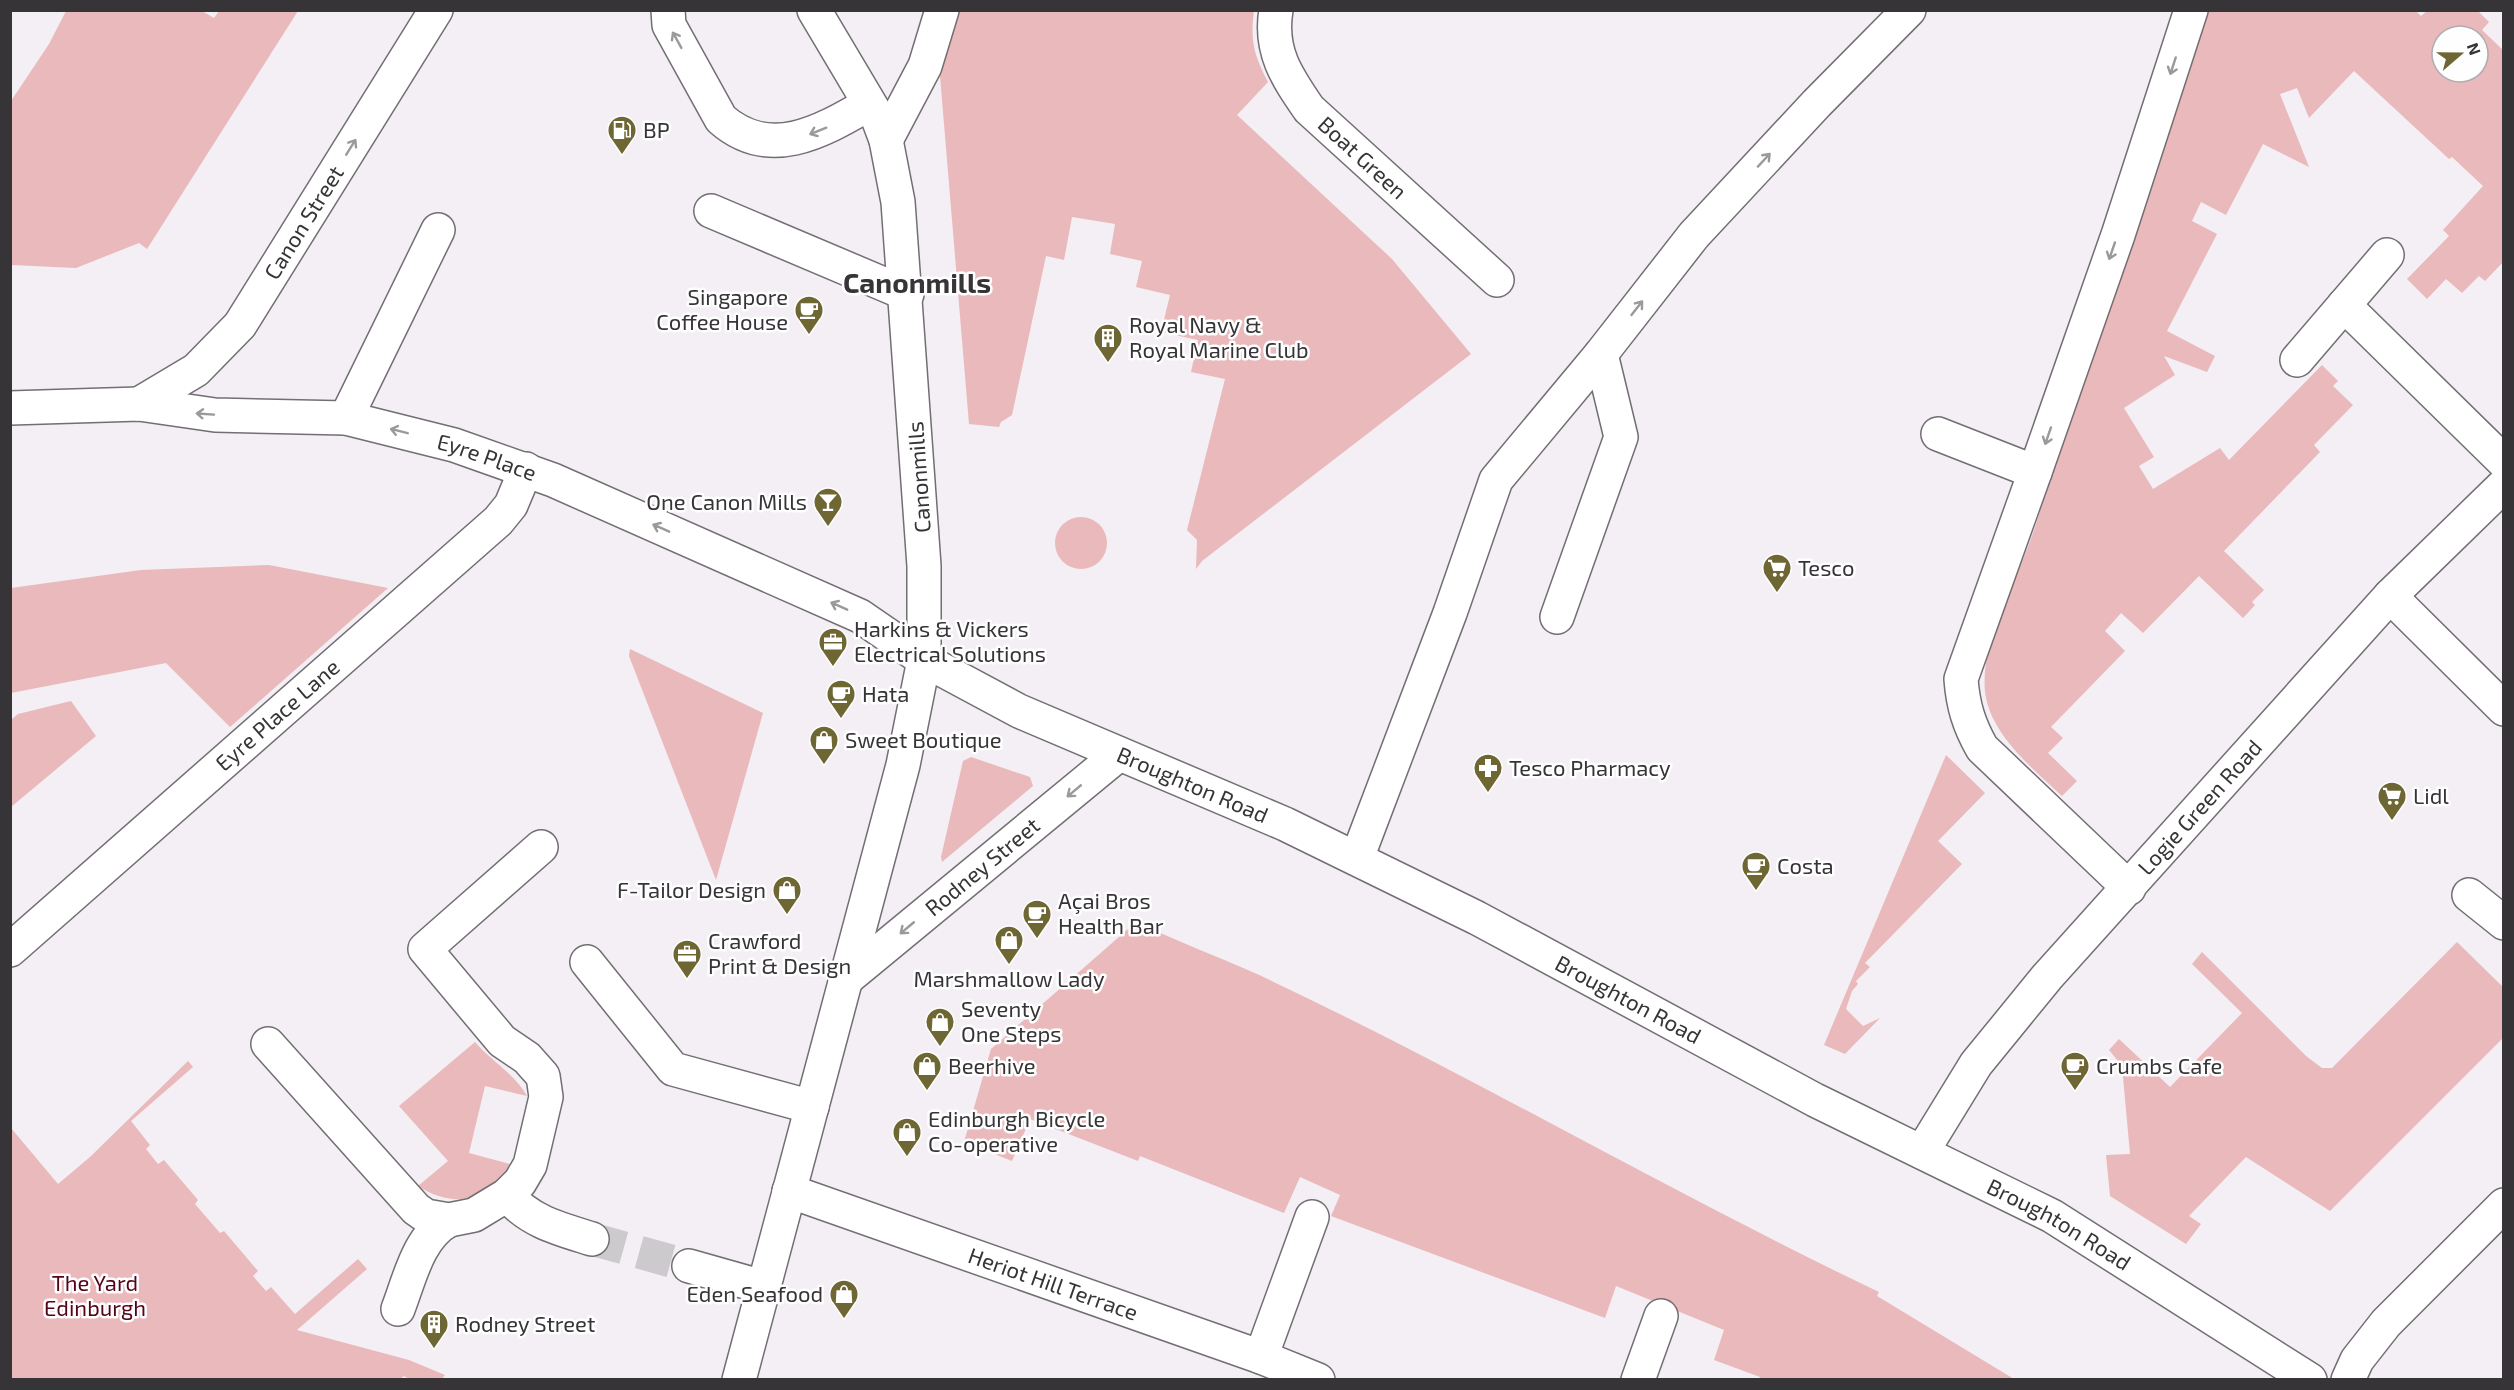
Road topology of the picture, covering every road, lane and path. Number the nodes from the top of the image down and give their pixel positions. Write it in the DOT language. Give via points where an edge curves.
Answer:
graph roads {
  1 [pos="668,10"];
  2 [pos="814,10"];
  3 [pos="942,10"];
  4 [pos="1276,10"];
  5 [pos="1909,10"];
  6 [pos="2191,10"];
  7 [pos="430,20"];
  8 [pos="870,104"];
  9 [pos="886,140"];
  10 [pos="711,211"];
  11 [pos="438,230"];
  12 [pos="2387,255"];
  13 [pos="1497,280"];
  14 [pos="906,294"];
  15 [pos="2344,305"];
  16 [pos="1602,354"];
  17 [pos="2296,360"];
  18 [pos="139,404"];
  19 [pos="10,408"];
  20 [pos="346,418"];
  21 [pos="1938,434"];
  22 [pos="2504,462"];
  23 [pos="525,469"];
  24 [pos="2035,472"];
  25 [pos="2504,485"];
  26 [pos="2390,596"];
  27 [pos="1557,617"];
  28 [pos="924,660"];
  29 [pos="2504,709"];
  30 [pos="1119,754"];
  31 [pos="541,847"];
  32 [pos="1357,858"];
  33 [pos="2129,888"];
  34 [pos="2469,895"];
  35 [pos="2504,923"];
  36 [pos="10,950"];
  37 [pos="586,962"];
  38 [pos="845,980"];
  39 [pos="268,1044"];
  40 [pos="812,1107"];
  41 [pos="1922,1152"];
  42 [pos="789,1191"];
  43 [pos="507,1195"];
  44 [pos="2504,1205"];
  45 [pos="1312,1216"];
  46 [pos="449,1220"];
  47 [pos="592,1239"];
  48 [pos="689,1266"];
  49 [pos="763,1287"];
  50 [pos="398,1309"];
  51 [pos="1661,1316"];
  52 [pos="1261,1357"];
  53 [pos="739,1380"];
  54 [pos="1318,1380"];
  55 [pos="1638,1380"];
  56 [pos="2310,1380"];
  57 [pos="2348,1380"];
  8 -- 1 [label="street, one-way" via="810,134 779,141 741,134 721,119 669,25"];
  2 -- 8 [label="street, Canonmills"];
  3 -- 9 [label="street" via="925,66"];
  4 -- 13 [label="street, Boat Green" via="1273,34 1286,74 1309,109 1386,188"];
  16 -- 5 [label="street, one-way" via="1694,235"];
  6 -- 24 [label="street, one-way"];
  18 -- 7 [label="street, Canon Street, one-way" via="196,370 242,321"];
  8 -- 9 [label="street, Canonmills"];
  9 -- 14 [label="street, Canonmills" via="898,202"];
  10 -- 14 [label="street"];
  11 -- 20 [label="street"];
  12 -- 15 [label="street"];
  14 -- 28 [label="street, Canonmills" via="924,566"];
  15 -- 17 [label="street"];
  15 -- 22 [label="street"];
  16 -- 27 [label="street" via="1621,437"];
  16 -- 32 [label="street" via="1496,480"];
  18 -- 19 [label="street, Eyre Place"];
  20 -- 18 [label="street, Eyre Place, one-way" via="214,415"];
  23 -- 20 [label="street, Eyre Place, one-way" via="454,445"];
  21 -- 24 [label="street"];
  28 -- 23 [label="street, Eyre Place, one-way" via="860,616"];
  23 -- 36 [label="street, Eyre Place Lane" via="511,505 498,521"];
  24 -- 33 [label="street" via="1961,679 1963,704 1982,748"];
  25 -- 26 [label="street, Logie Green Road"];
  26 -- 29 [label="street"];
  26 -- 33 [label="street, Logie Green Road"];
  28 -- 30 [label="street, Broughton Road" via="1019,711"];
  28 -- 38 [label="street" via="903,765"];
  30 -- 32 [label="street, Broughton Road"];
  30 -- 38 [label="street, Rodney Street, one-way"];
  31 -- 43 [label="street" via="424,949 502,1041 527,1058 545,1083 546,1097 530,1165"];
  32 -- 41 [label="street, Broughton Road" via="1478,918 1815,1100"];
  33 -- 41 [label="street, Logie Green Road" via="1976,1064"];
  34 -- 35 [label="street"];
  37 -- 40 [label="street" via="673,1069"];
  38 -- 40 [label="street"];
  39 -- 46 [label="street" via="407,1201 426,1216"];
  40 -- 42 [label="street"];
  41 -- 56 [label="street, Broughton Road" via="2052,1216"];
  42 -- 49 [label="street"];
  42 -- 52 [label="street, Heriot Hill Terrace"];
  43 -- 46 [label="street" via="474,1215"];
  43 -- 47 [label="street" via="539,1221"];
  44 -- 57 [label="street" via="2386,1323 2357,1360"];
  45 -- 52 [label="street"];
  46 -- 50 [label="street" via="433,1231 423,1245"];
  48 -- 49 [label="street"];
  49 -- 53 [label="street"];
  51 -- 55 [label="street"];
  52 -- 54 [label="street, Heriot Hill Terrace"];
}
